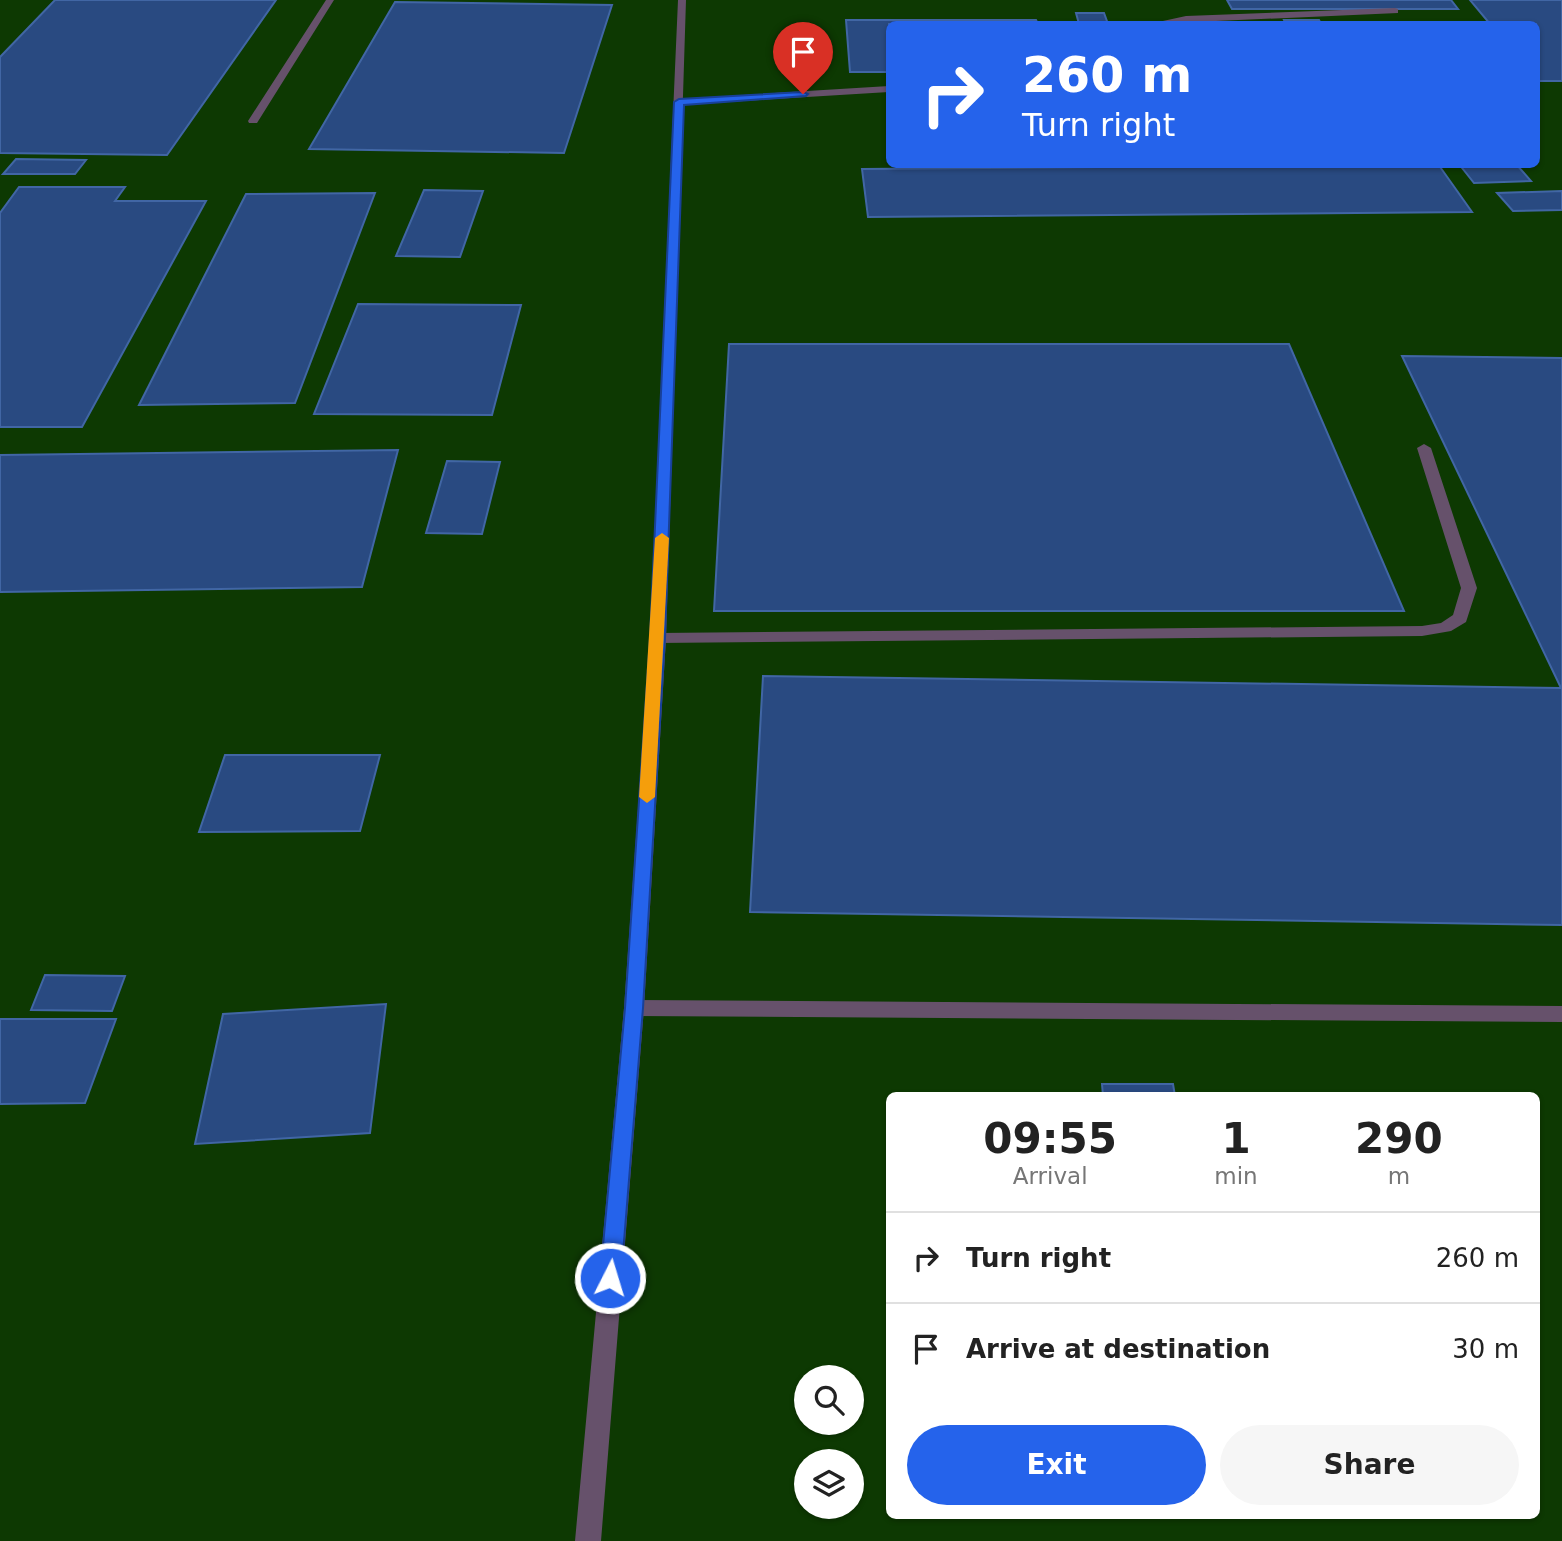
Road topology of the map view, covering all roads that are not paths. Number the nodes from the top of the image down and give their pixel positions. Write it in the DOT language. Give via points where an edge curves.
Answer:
graph roads {
  1 [pos="330,0"];
  2 [pos="682,0"];
  3 [pos="1395,11"];
  4 [pos="1173,21"];
  5 [pos="886,89"];
  6 [pos="679,102"];
  7 [pos="253,121"];
  8 [pos="1424,448"];
  9 [pos="658,638"];
  10 [pos="634,1008"];
  11 [pos="1562,1014"];
  12 [pos="588,1541"];
  1 -- 7 [label="street"];
  2 -- 6 [label="street"];
  3 -- 4 [label="street"];
  5 -- 6 [label="street"];
  6 -- 9 [label="street"];
  8 -- 9 [label="street" via="1469,588 1460,618 1445,627 1422,631"];
  9 -- 10 [label="street"];
  10 -- 11 [label="street"];
  10 -- 12 [label="street"];
}
